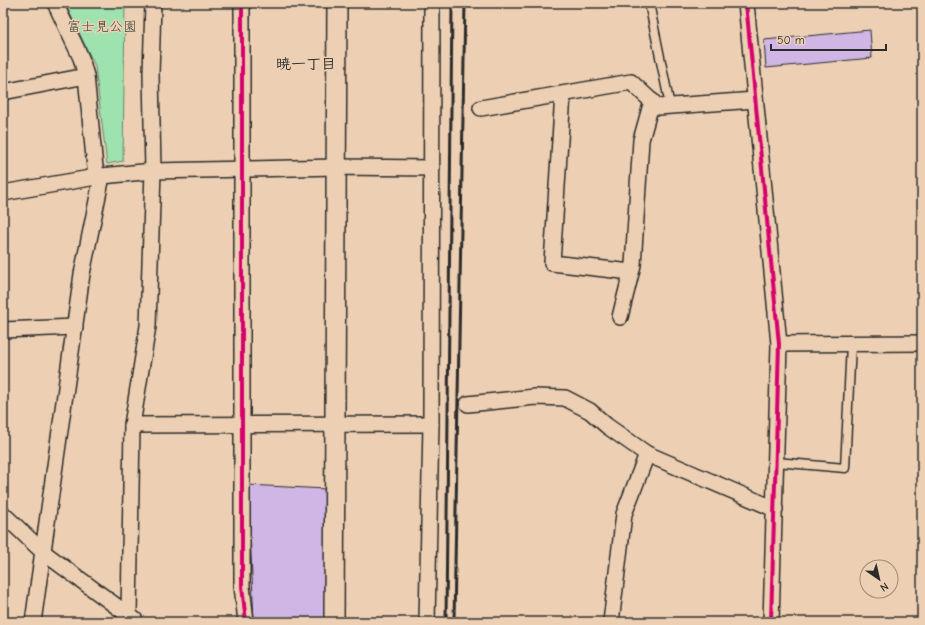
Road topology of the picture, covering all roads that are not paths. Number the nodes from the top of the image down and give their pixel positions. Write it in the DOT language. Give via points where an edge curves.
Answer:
graph roads {
  1 [pos="55,3"];
  2 [pos="153,3"];
  3 [pos="242,3"];
  4 [pos="336,3"];
  5 [pos="432,3"];
  6 [pos="649,3"];
  7 [pos="746,3"];
  8 [pos="86,76"];
  9 [pos="3,92"];
  10 [pos="563,94"];
  11 [pos="755,100"];
  12 [pos="652,101"];
  13 [pos="670,106"];
  14 [pos="481,108"];
  15 [pos="337,167"];
  16 [pos="432,168"];
  17 [pos="242,170"];
  18 [pos="153,171"];
  19 [pos="99,177"];
  20 [pos="3,193"];
  21 [pos="631,272"];
  22 [pos="620,317"];
  23 [pos="74,327"];
  24 [pos="3,330"];
  25 [pos="922,343"];
  26 [pos="779,344"];
  27 [pos="851,344"];
  28 [pos="468,404"];
  29 [pos="431,424"];
  30 [pos="132,425"];
  31 [pos="242,425"];
  32 [pos="334,425"];
  33 [pos="647,454"];
  34 [pos="776,462"];
  35 [pos="775,509"];
  36 [pos="3,514"];
  37 [pos="43,552"];
  38 [pos="133,619"];
  39 [pos="33,622"];
  40 [pos="246,622"];
  41 [pos="334,622"];
  42 [pos="427,622"];
  43 [pos="611,622"];
  44 [pos="771,622"];
  1 -- 8 [label="street" via="81,58"];
  2 -- 18 [label="street"];
  3 -- 17 [label="street"];
  4 -- 15 [label="street"];
  5 -- 16 [label="street"];
  6 -- 13 [label="lane"];
  7 -- 11 [label="street"];
  8 -- 9 [label="street"];
  8 -- 19 [label="street"];
  10 -- 12 [label="street" via="631,82"];
  10 -- 14 [label="street"];
  10 -- 21 [label="street" via="552,263"];
  11 -- 13 [label="street"];
  11 -- 26 [label="street"];
  12 -- 13 [label="street" via="658,106"];
  12 -- 21 [label="street" via="641,140"];
  15 -- 16 [label="street"];
  15 -- 17 [label="street"];
  15 -- 32 [label="street"];
  16 -- 29 [label="street"];
  17 -- 18 [label="street"];
  17 -- 31 [label="street"];
  18 -- 19 [label="street"];
  18 -- 30 [label="street" via="148,326"];
  19 -- 20 [label="street"];
  19 -- 23 [label="street"];
  21 -- 22 [label="street"];
  23 -- 24 [label="street"];
  23 -- 37 [label="street"];
  25 -- 27 [label="street"];
  26 -- 27 [label="street"];
  26 -- 34 [label="street"];
  27 -- 34 [label="lane" via="845,468"];
  28 -- 33 [label="street" via="535,397 565,398 590,411"];
  29 -- 32 [label="street"];
  29 -- 42 [label="street"];
  30 -- 31 [label="street"];
  30 -- 38 [label="street"];
  31 -- 32 [label="street"];
  31 -- 40 [label="street" via="242,586"];
  32 -- 41 [label="street"];
  33 -- 35 [label="street"];
  33 -- 43 [label="street" via="624,514"];
  34 -- 35 [label="street"];
  35 -- 44 [label="street"];
  36 -- 37 [label="street"];
  37 -- 38 [label="street"];
  37 -- 39 [label="street"];
}
